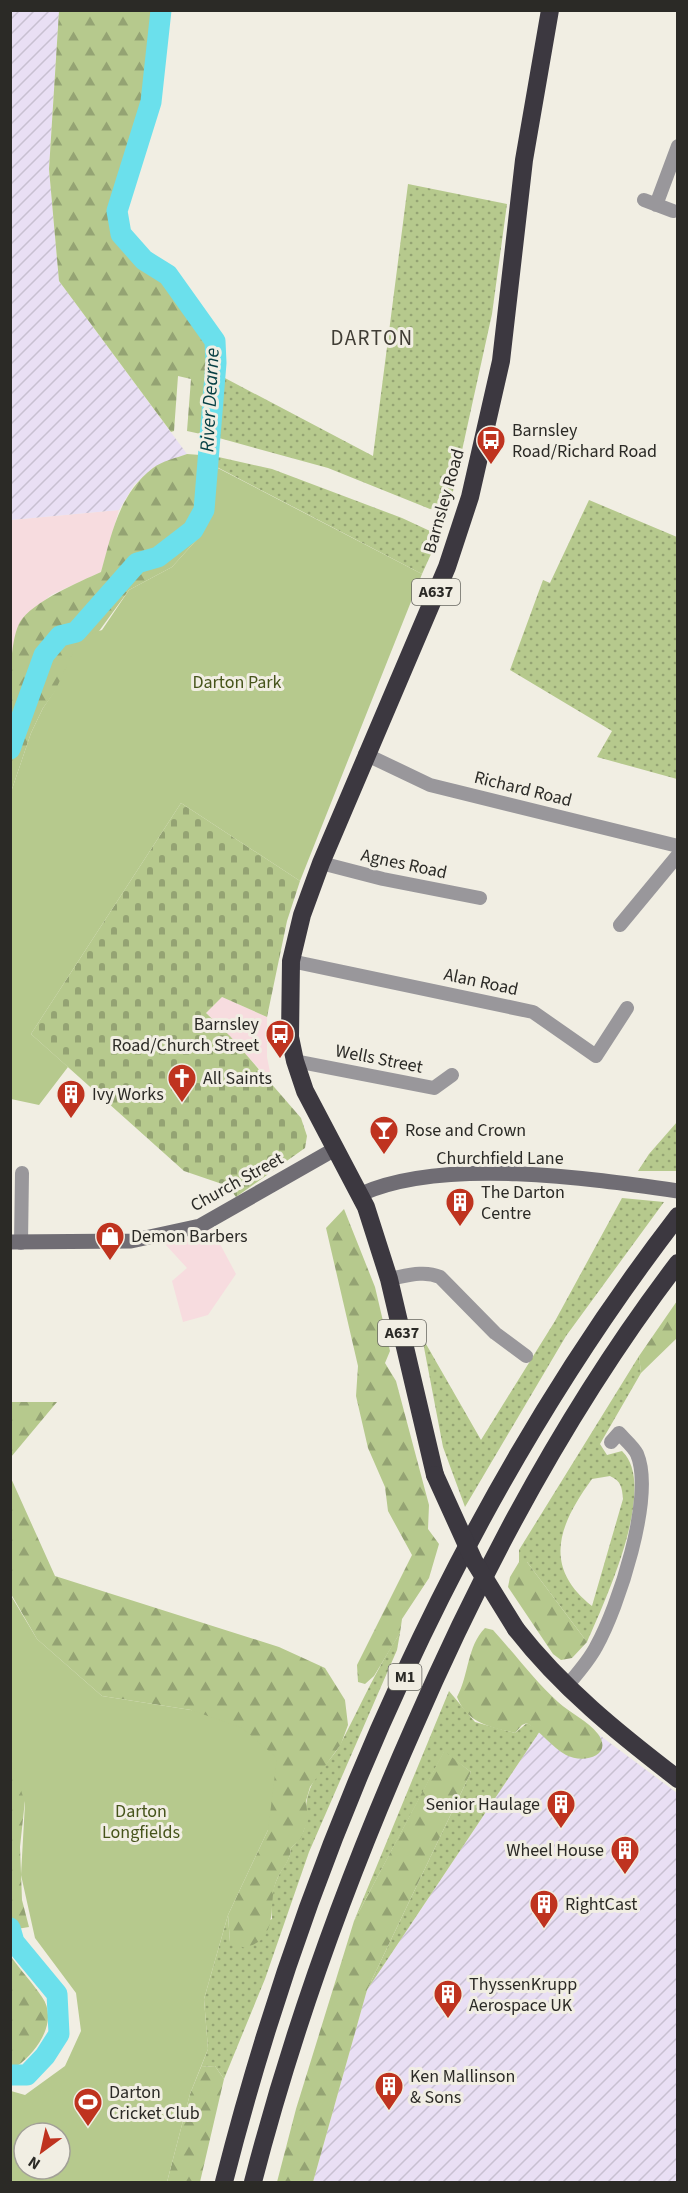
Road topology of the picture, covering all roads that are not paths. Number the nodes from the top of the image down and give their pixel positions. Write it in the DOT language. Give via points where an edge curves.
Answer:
graph roads {
  1 [pos="550,10"];
  2 [pos="678,146"];
  3 [pos="673,211"];
  4 [pos="365,754"];
  5 [pos="678,846"];
  6 [pos="678,855"];
  7 [pos="321,863"];
  8 [pos="480,898"];
  9 [pos="620,925"];
  10 [pos="291,961"];
  11 [pos="627,1008"];
  12 [pos="295,1061"];
  13 [pos="452,1076"];
  14 [pos="335,1149"];
  15 [pos="22,1173"];
  16 [pos="678,1191"];
  17 [pos="361,1194"];
  18 [pos="678,1216"];
  19 [pos="16,1243"];
  20 [pos="678,1263"];
  21 [pos="389,1279"];
  22 [pos="526,1356"];
  23 [pos="610,1442"];
  24 [pos="566,1687"];
  25 [pos="678,1779"];
  26 [pos="224,2182"];
  27 [pos="253,2182"];
  1 -- 4 [label="highway, Barnsley Road / A637" via="524,160 501,362 486,433 447,567"];
  2 -- 3 [label="street" via="650,203"];
  4 -- 5 [label="street, Richard Road" via="430,785"];
  4 -- 7 [label="highway, Barnsley Road / A637"];
  6 -- 9 [label="street"];
  7 -- 8 [label="street, Agnes Road"];
  7 -- 10 [label="highway, Barnsley Road / A637"];
  10 -- 11 [label="street, Alan Road" via="533,1012 596,1056"];
  10 -- 12 [label="highway, Barnsley Road / A637" via="290,1027"];
  12 -- 13 [label="street, Wells Street" via="434,1088"];
  12 -- 14 [label="highway, Barnsley Road / A637" via="305,1091"];
  14 -- 17 [label="highway, A637"];
  14 -- 19 [label="main road, Church Street" via="200,1226 131,1241"];
  15 -- 19 [label="street"];
  16 -- 17 [label="main road, Churchfield Lane" via="540,1174 405,1179"];
  17 -- 21 [label="highway, A637"];
  18 -- 26 [label="highway, M1" via="568,1371 456,1566 374,1745 311,1903 247,2090"];
  20 -- 27 [label="highway, M1" via="555,1447 480,1582 437,1673 331,1931 274,2102"];
  21 -- 22 [label="street" via="413,1274 440,1277 495,1333"];
  21 -- 24 [label="highway, A637, bridge" via="435,1475 474,1561 516,1629"];
  23 -- 24 [label="street" via="619,1433 636,1453 642,1487 640,1518 612,1610 596,1647"];
  24 -- 25 [label="highway, A637" via="612,1729"];
}
